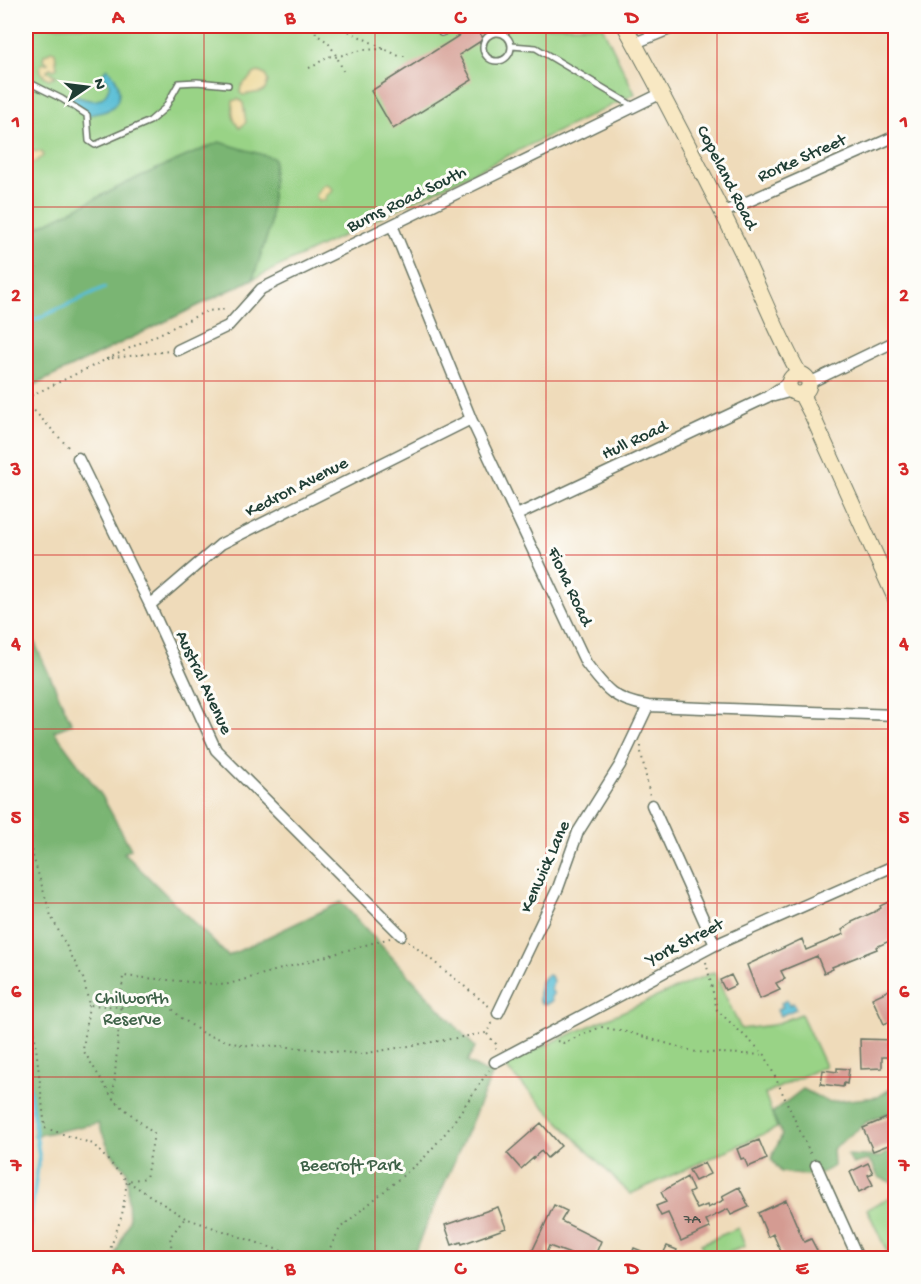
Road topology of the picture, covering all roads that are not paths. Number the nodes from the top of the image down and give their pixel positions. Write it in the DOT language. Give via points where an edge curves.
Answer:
graph roads {
  1 [pos="456,26"];
  2 [pos="488,26"];
  3 [pos="625,26"];
  4 [pos="676,26"];
  5 [pos="441,33"];
  6 [pos="490,35"];
  7 [pos="635,43"];
  8 [pos="512,46"];
  9 [pos="26,81"];
  10 [pos="228,85"];
  11 [pos="662,93"];
  12 [pos="634,106"];
  13 [pos="896,136"];
  14 [pos="722,213"];
  15 [pos="392,225"];
  16 [pos="896,341"];
  17 [pos="178,350"];
  18 [pos="799,384"];
  19 [pos="471,419"];
  20 [pos="78,458"];
  21 [pos="517,515"];
  22 [pos="896,600"];
  23 [pos="150,605"];
  24 [pos="648,706"];
  25 [pos="896,715"];
  26 [pos="652,805"];
  27 [pos="896,866"];
  28 [pos="401,935"];
  29 [pos="715,945"];
  30 [pos="498,1013"];
  31 [pos="495,1062"];
  32 [pos="816,1165"];
  33 [pos="858,1258"];
  1 -- 5 [label="lane"];
  2 -- 6 [label="lane"];
  3 -- 7 [label="main road, Copeland Road"];
  4 -- 7 [label="street"];
  6 -- 8 [label="lane" via="504,34"];
  6 -- 8 [label="lane" via="484,42 484,51 493,61 507,58"];
  7 -- 11 [label="main road, Copeland Road"];
  8 -- 12 [label="lane" via="536,48"];
  9 -- 10 [label="lane" via="87,115 89,141 95,145 150,121 165,108 178,83"];
  11 -- 12 [label="street, Burns Road South"];
  11 -- 14 [label="main road, Copeland Road"];
  12 -- 15 [label="street, Burns Road South"];
  13 -- 14 [label="street, Rorke Street"];
  14 -- 18 [label="main road, Copeland Road"];
  15 -- 17 [label="street, Burns Road South" via="261,289 228,326"];
  15 -- 19 [label="street, Fiona Road"];
  16 -- 18 [label="street, Hull Road"];
  18 -- 21 [label="street, Hull Road"];
  18 -- 22 [label="main road, Copeland Road"];
  19 -- 21 [label="street, Fiona Road"];
  19 -- 23 [label="street, Kedron Avenue" via="221,544"];
  20 -- 23 [label="street, Austral Avenue"];
  21 -- 24 [label="street, Fiona Road" via="586,663 611,693"];
  23 -- 28 [label="street, Austral Avenue" via="216,750"];
  24 -- 25 [label="street, Fiona Road"];
  24 -- 30 [label="street, Kenwick Lane" via="620,765 578,832 558,888"];
  26 -- 29 [label="street"];
  27 -- 29 [label="street, York Street"];
  29 -- 31 [label="street, York Street"];
  32 -- 33 [label="street"];
}
